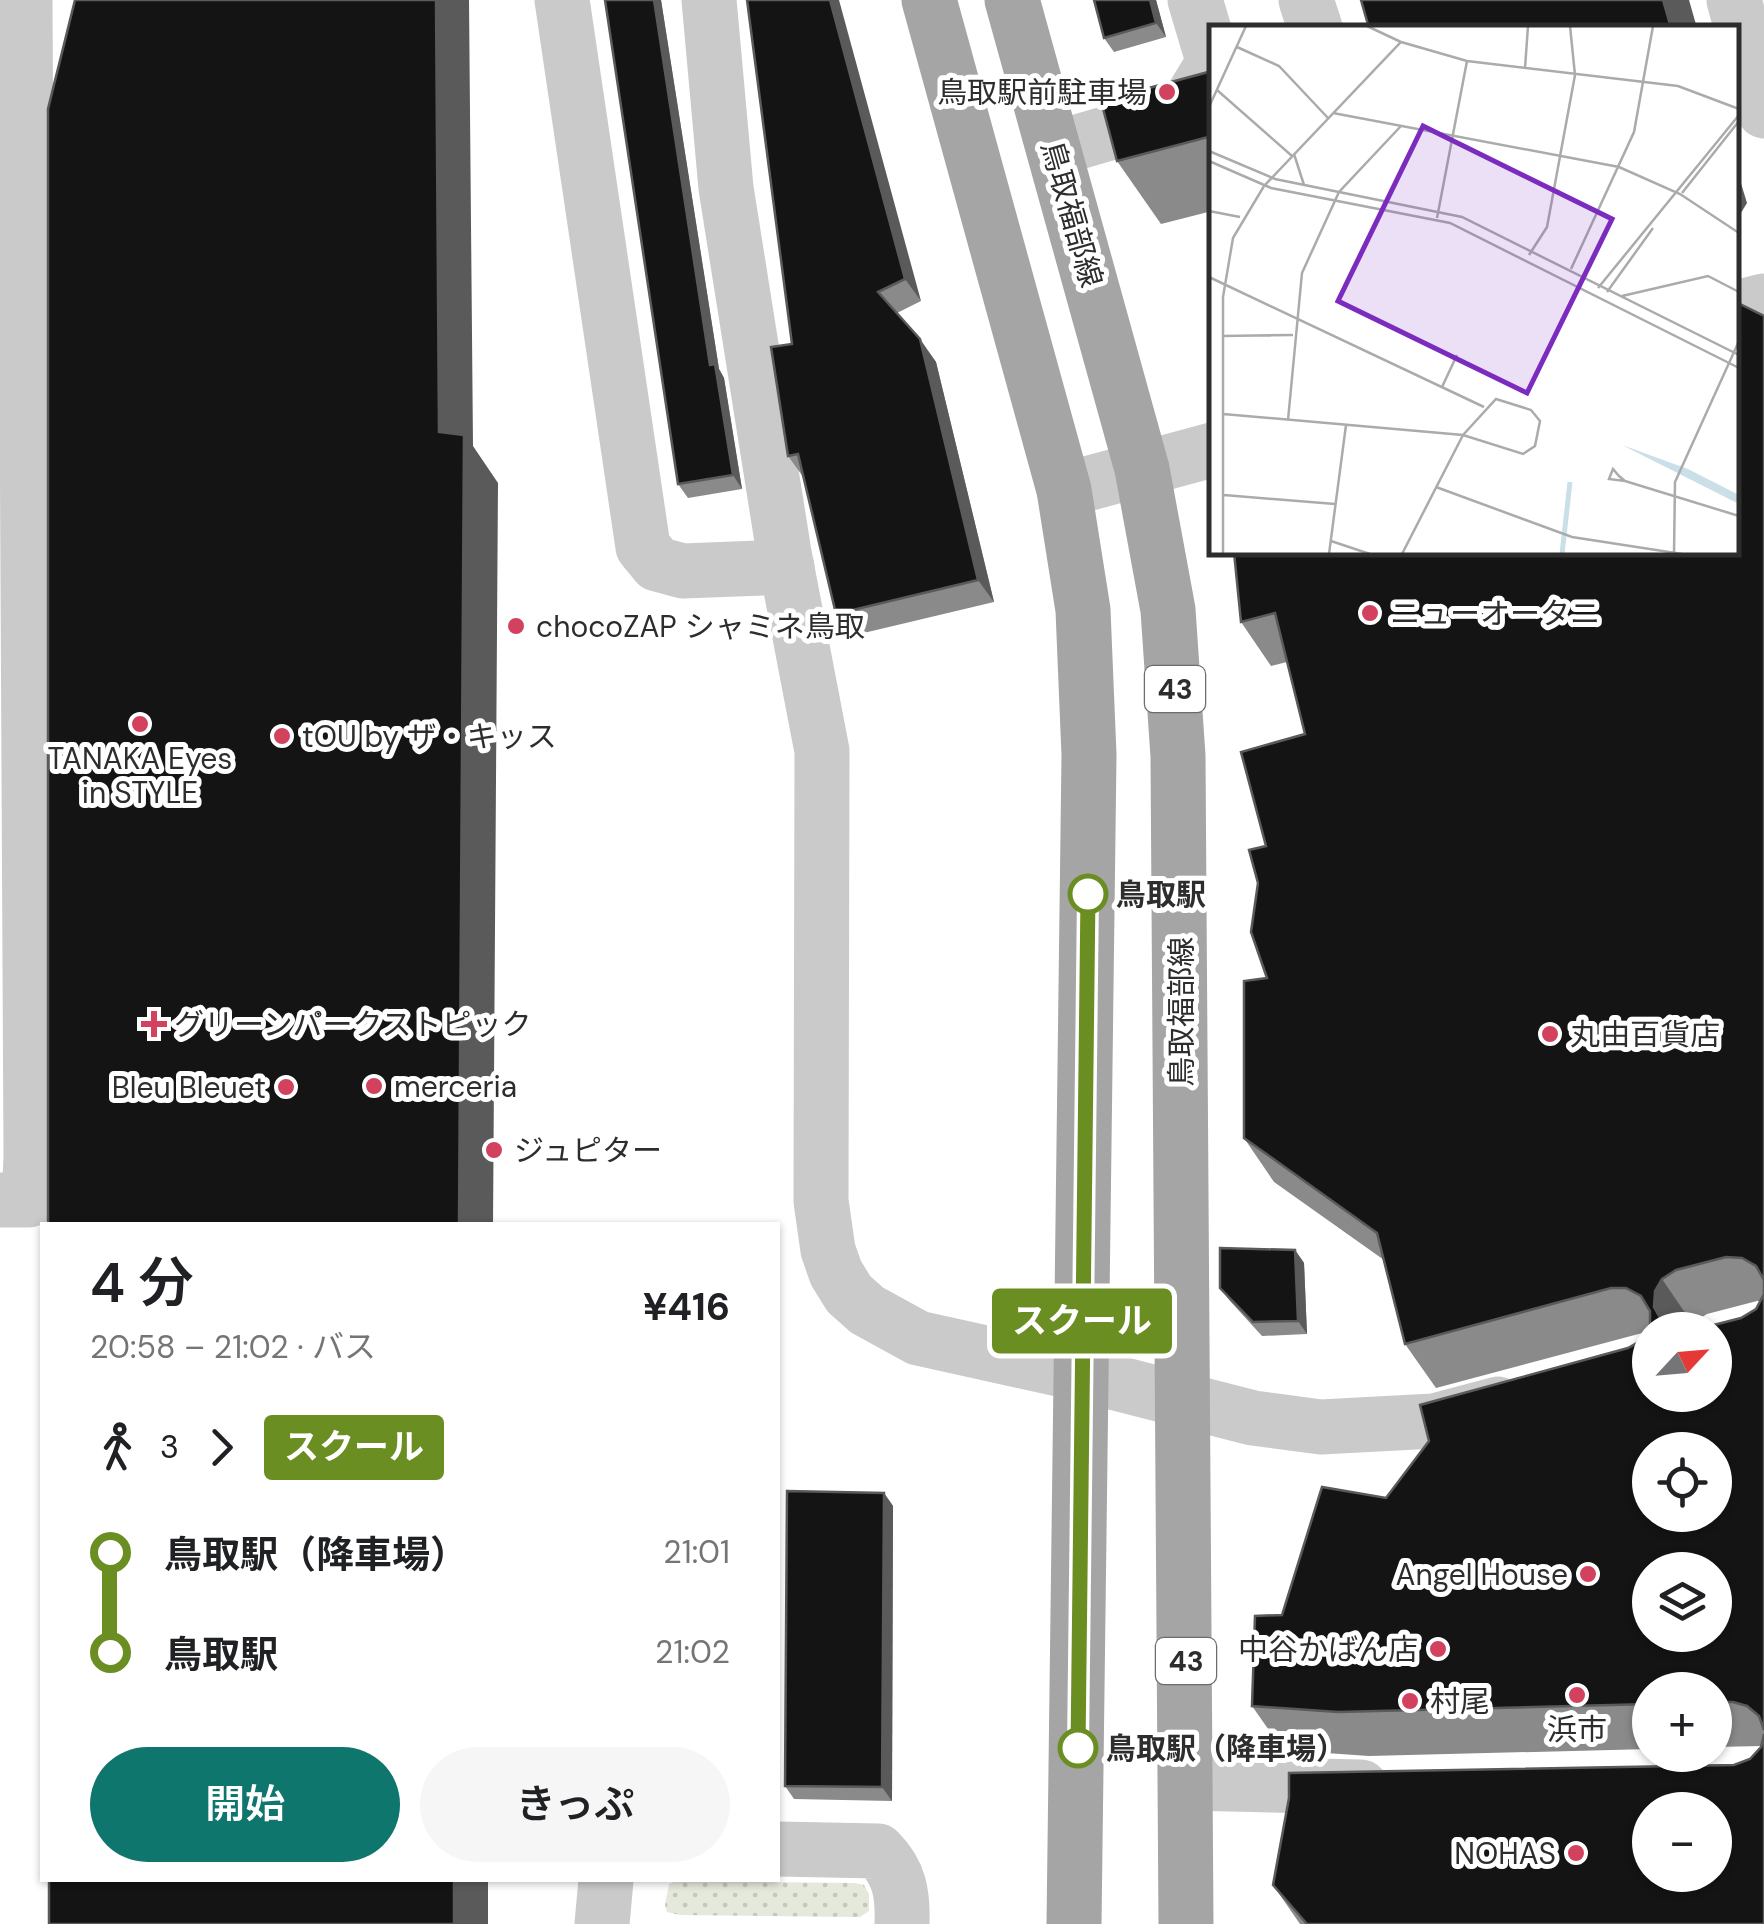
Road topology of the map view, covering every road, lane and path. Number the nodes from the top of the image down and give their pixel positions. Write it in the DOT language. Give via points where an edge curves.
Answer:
graph roads {
  1 [pos="25,0"];
  2 [pos="562,0"];
  3 [pos="709,0"];
  4 [pos="930,0"];
  5 [pos="1012,0"];
  6 [pos="1196,0"];
  7 [pos="1306,0"];
  8 [pos="1734,0"];
  9 [pos="1313,25"];
  10 [pos="1209,46"];
  11 [pos="1209,70"];
  12 [pos="1764,111"];
  13 [pos="1209,133"];
  14 [pos="1058,162"];
  15 [pos="1764,301"];
  16 [pos="1739,307"];
  17 [pos="1209,451"];
  18 [pos="1142,469"];
  19 [pos="1064,490"];
  20 [pos="787,567"];
  21 [pos="14,1200"];
  22 [pos="1082,1374"];
  23 [pos="1542,1392"];
  24 [pos="1184,1398"];
  25 [pos="1187,1783"];
  26 [pos="1408,1786"];
  27 [pos="780,1849"];
  28 [pos="606,1882"];
  29 [pos="602,1924"];
  30 [pos="902,1924"];
  31 [pos="1074,1924"];
  32 [pos="1186,1924"];
  1 -- 21 [label="street" via="32,1156"];
  2 -- 20 [label="street" via="643,548 657,564 683,571"];
  3 -- 20 [label="street" via="726,188"];
  4 -- 19 [label="main road"];
  5 -- 14 [label="main road, 鳥取福部線 / 43"];
  6 -- 10 [label="street"];
  7 -- 9 [label="street"];
  8 -- 12 [label="street"];
  11 -- 14 [label="street" via="1184,111"];
  13 -- 14 [label="street"];
  14 -- 18 [label="main road, 鳥取福部線 / 43"];
  15 -- 16 [label="street"];
  17 -- 18 [label="street"];
  18 -- 19 [label="street"];
  18 -- 24 [label="main road, 鳥取福部線 / 43" via="1168,610 1178,738"];
  19 -- 22 [label="main road" via="1083,610 1090,754"];
  20 -- 22 [label="street" via="822,752 820,1200 836,1273 867,1310 918,1338"];
  22 -- 24 [label="street"];
  22 -- 31 [label="main road"];
  23 -- 24 [label="street" via="1434,1421 1320,1426 1253,1418"];
  24 -- 25 [label="main road, 鳥取福部線 / 43"];
  25 -- 26 [label="street"];
  25 -- 32 [label="main road, 鳥取福部線 / 43"];
  27 -- 30 [label="street" via="878,1851 892,1865 902,1892"];
  28 -- 29 [label="street"];
}
